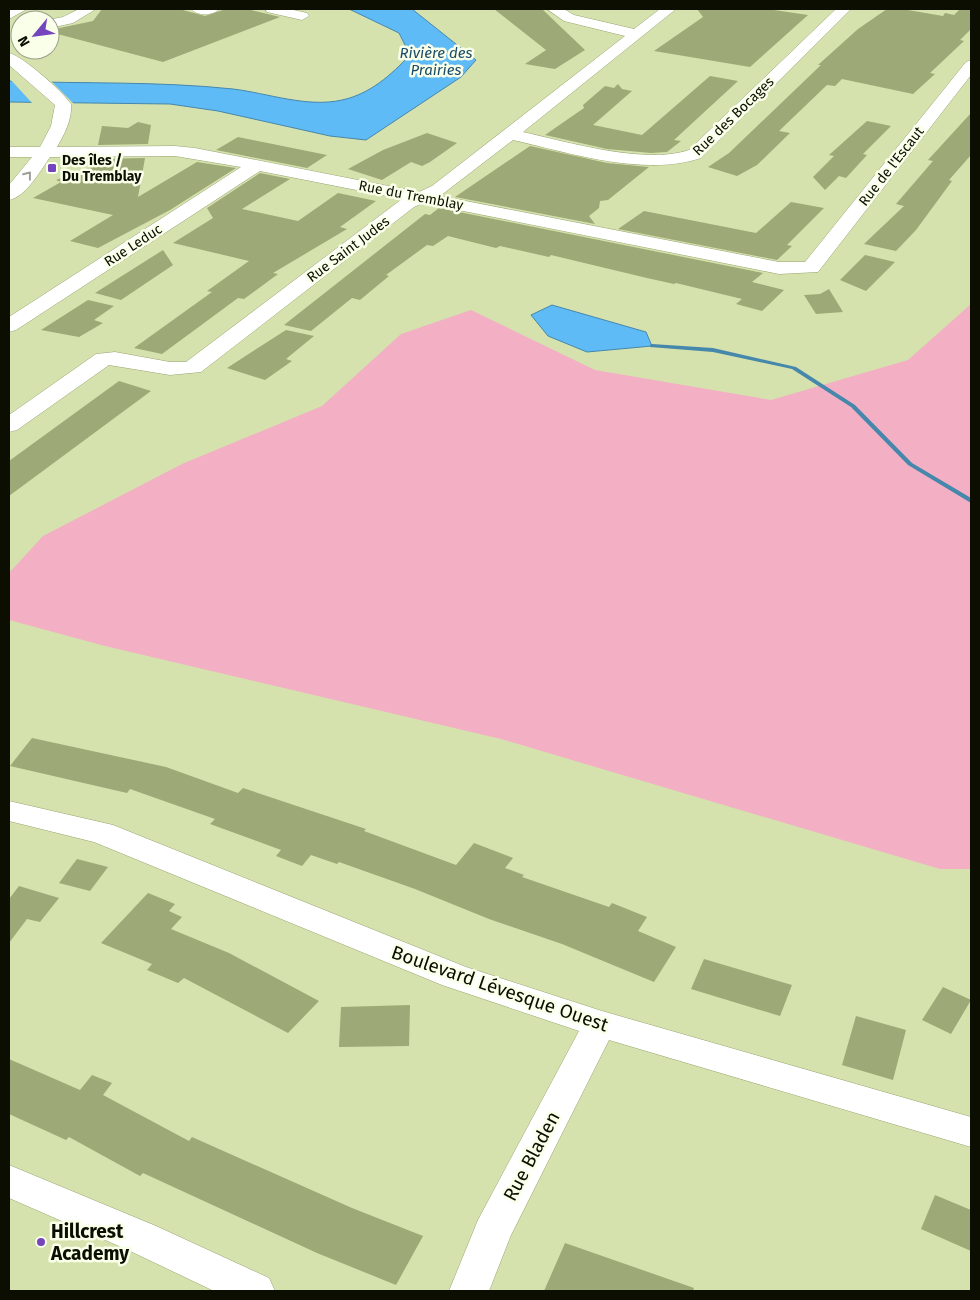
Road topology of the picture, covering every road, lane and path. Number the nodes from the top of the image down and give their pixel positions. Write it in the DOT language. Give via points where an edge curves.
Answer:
graph roads {
  1 [pos="90,9"];
  2 [pos="198,9"];
  3 [pos="212,9"];
  4 [pos="272,9"];
  5 [pos="554,9"];
  6 [pos="668,9"];
  7 [pos="844,9"];
  8 [pos="302,16"];
  9 [pos="60,22"];
  10 [pos="636,34"];
  11 [pos="9,58"];
  12 [pos="971,65"];
  13 [pos="20,75"];
  14 [pos="44,107"];
  15 [pos="509,134"];
  16 [pos="33,135"];
  17 [pos="17,152"];
  18 [pos="44,152"];
  19 [pos="257,165"];
  20 [pos="9,166"];
  21 [pos="9,195"];
  22 [pos="422,197"];
  23 [pos="811,268"];
  24 [pos="9,326"];
  25 [pos="9,425"];
  26 [pos="9,811"];
  27 [pos="600,1024"];
  28 [pos="971,1132"];
  29 [pos="9,1181"];
  30 [pos="255,1291"];
  31 [pos="469,1291"];
  1 -- 9 [label="street"];
  2 -- 3 [label="street"];
  4 -- 8 [label="street"];
  5 -- 10 [label="street" via="569,18"];
  6 -- 10 [label="street, Rue Saint Judes"];
  7 -- 15 [label="street, Rue des Bocages" via="695,154 685,159 668,162 644,160"];
  10 -- 15 [label="street, Rue Saint Judes"];
  11 -- 13 [label="street"];
  12 -- 23 [label="street, Rue de l'Escaut"];
  13 -- 14 [label="street"];
  13 -- 18 [label="street" via="63,104 65,110"];
  15 -- 22 [label="street, Rue Saint Judes" via="438,190"];
  16 -- 17 [label="street"];
  17 -- 18 [label="street, Rue du Tremblay"];
  17 -- 20 [label="street"];
  18 -- 19 [label="street, Rue du Tremblay" via="175,151"];
  21 -- 18 [label="street, one-way" via="28,177"];
  19 -- 22 [label="street, Rue du Tremblay"];
  19 -- 24 [label="street, Rue Leduc"];
  22 -- 23 [label="street, Rue du Tremblay" via="779,268"];
  22 -- 25 [label="street, Rue Saint Judes" via="408,203 193,367 167,370 116,358 104,359"];
  26 -- 27 [label="street, Boulevard Lévesque Ouest" via="102,833 454,976"];
  27 -- 28 [label="street, Boulevard Lévesque Ouest"];
  27 -- 31 [label="street, Rue Bladen" via="492,1232"];
  29 -- 30 [label="street"];
}
